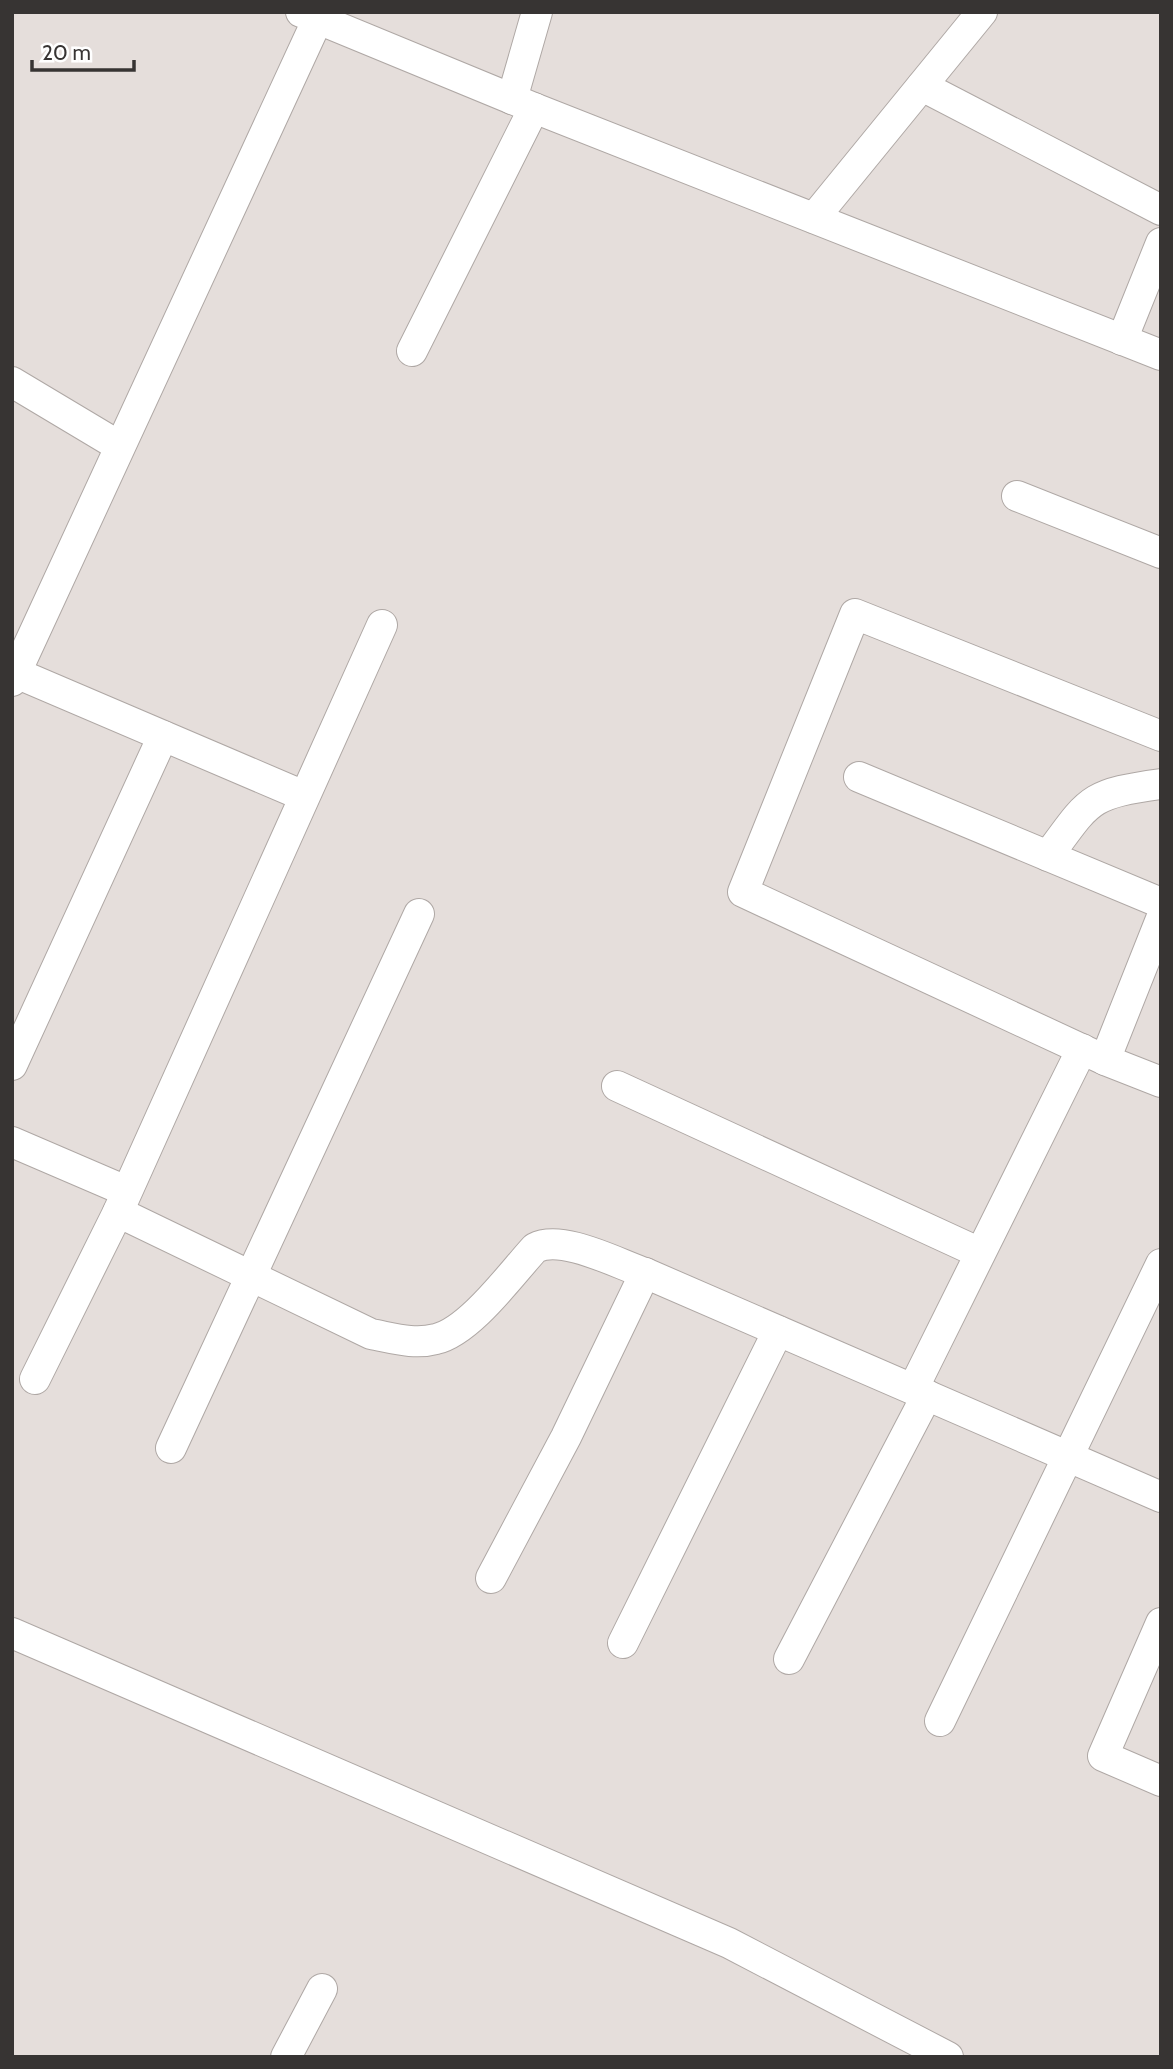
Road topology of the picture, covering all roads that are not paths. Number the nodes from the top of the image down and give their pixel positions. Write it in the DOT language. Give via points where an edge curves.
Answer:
graph roads {
  1 [pos="537,12"];
  2 [pos="982,12"];
  3 [pos="312,15"];
  4 [pos="922,86"];
  5 [pos="523,104"];
  6 [pos="1161,211"];
  7 [pos="814,218"];
  8 [pos="1161,243"];
  9 [pos="1122,340"];
  10 [pos="412,351"];
  11 [pos="1161,355"];
  12 [pos="12,382"];
  13 [pos="119,446"];
  14 [pos="1017,496"];
  15 [pos="1161,553"];
  16 [pos="24,621"];
  17 [pos="382,625"];
  18 [pos="14,677"];
  19 [pos="163,736"];
  20 [pos="1161,736"];
  21 [pos="859,778"];
  22 [pos="1161,784"];
  23 [pos="304,796"];
  24 [pos="1048,856"];
  25 [pos="1161,903"];
  26 [pos="419,914"];
  27 [pos="1161,919"];
  28 [pos="1093,1054"];
  29 [pos="12,1065"];
  30 [pos="1161,1082"];
  31 [pos="617,1086"];
  32 [pos="12,1142"];
  33 [pos="122,1201"];
  34 [pos="980,1253"];
  35 [pos="1161,1264"];
  36 [pos="645,1273"];
  37 [pos="250,1278"];
  38 [pos="778,1331"];
  39 [pos="35,1379"];
  40 [pos="920,1392"];
  41 [pos="171,1448"];
  42 [pos="1067,1456"];
  43 [pos="1161,1497"];
  44 [pos="491,1578"];
  45 [pos="1161,1623"];
  46 [pos="12,1633"];
  47 [pos="623,1643"];
  48 [pos="789,1659"];
  49 [pos="940,1721"];
  50 [pos="1161,1781"];
  51 [pos="322,1989"];
  52 [pos="286,2057"];
  53 [pos="948,2057"];
  1 -- 5 [label="street"];
  2 -- 4 [label="street"];
  3 -- 5 [label="street"];
  3 -- 13 [label="street"];
  4 -- 6 [label="street"];
  4 -- 7 [label="street"];
  5 -- 7 [label="street"];
  5 -- 10 [label="street"];
  7 -- 9 [label="street"];
  8 -- 9 [label="street"];
  9 -- 11 [label="street"];
  12 -- 13 [label="street"];
  13 -- 16 [label="street"];
  14 -- 15 [label="street"];
  16 -- 18 [label="street"];
  17 -- 23 [label="street"];
  18 -- 19 [label="street"];
  19 -- 23 [label="street"];
  19 -- 29 [label="street"];
  20 -- 28 [label="street" via="855,614 743,892"];
  21 -- 24 [label="street"];
  22 -- 24 [label="street" via="1097,797 1082,809"];
  23 -- 33 [label="street"];
  24 -- 25 [label="street"];
  26 -- 37 [label="street"];
  27 -- 28 [label="street"];
  28 -- 30 [label="street"];
  28 -- 34 [label="street"];
  31 -- 34 [label="street"];
  32 -- 33 [label="street"];
  33 -- 37 [label="street"];
  33 -- 39 [label="street"];
  34 -- 40 [label="street"];
  35 -- 42 [label="street"];
  36 -- 37 [label="street" via="565,1244 546,1242 465,1322 438,1339 415,1342 371,1334"];
  36 -- 38 [label="street"];
  36 -- 44 [label="street"];
  37 -- 41 [label="street"];
  38 -- 40 [label="street"];
  38 -- 47 [label="street"];
  40 -- 42 [label="street"];
  40 -- 48 [label="street"];
  42 -- 43 [label="street"];
  42 -- 49 [label="street"];
  45 -- 50 [label="street" via="1103,1756"];
  46 -- 53 [label="street" via="729,1943"];
  51 -- 52 [label="street"];
}
